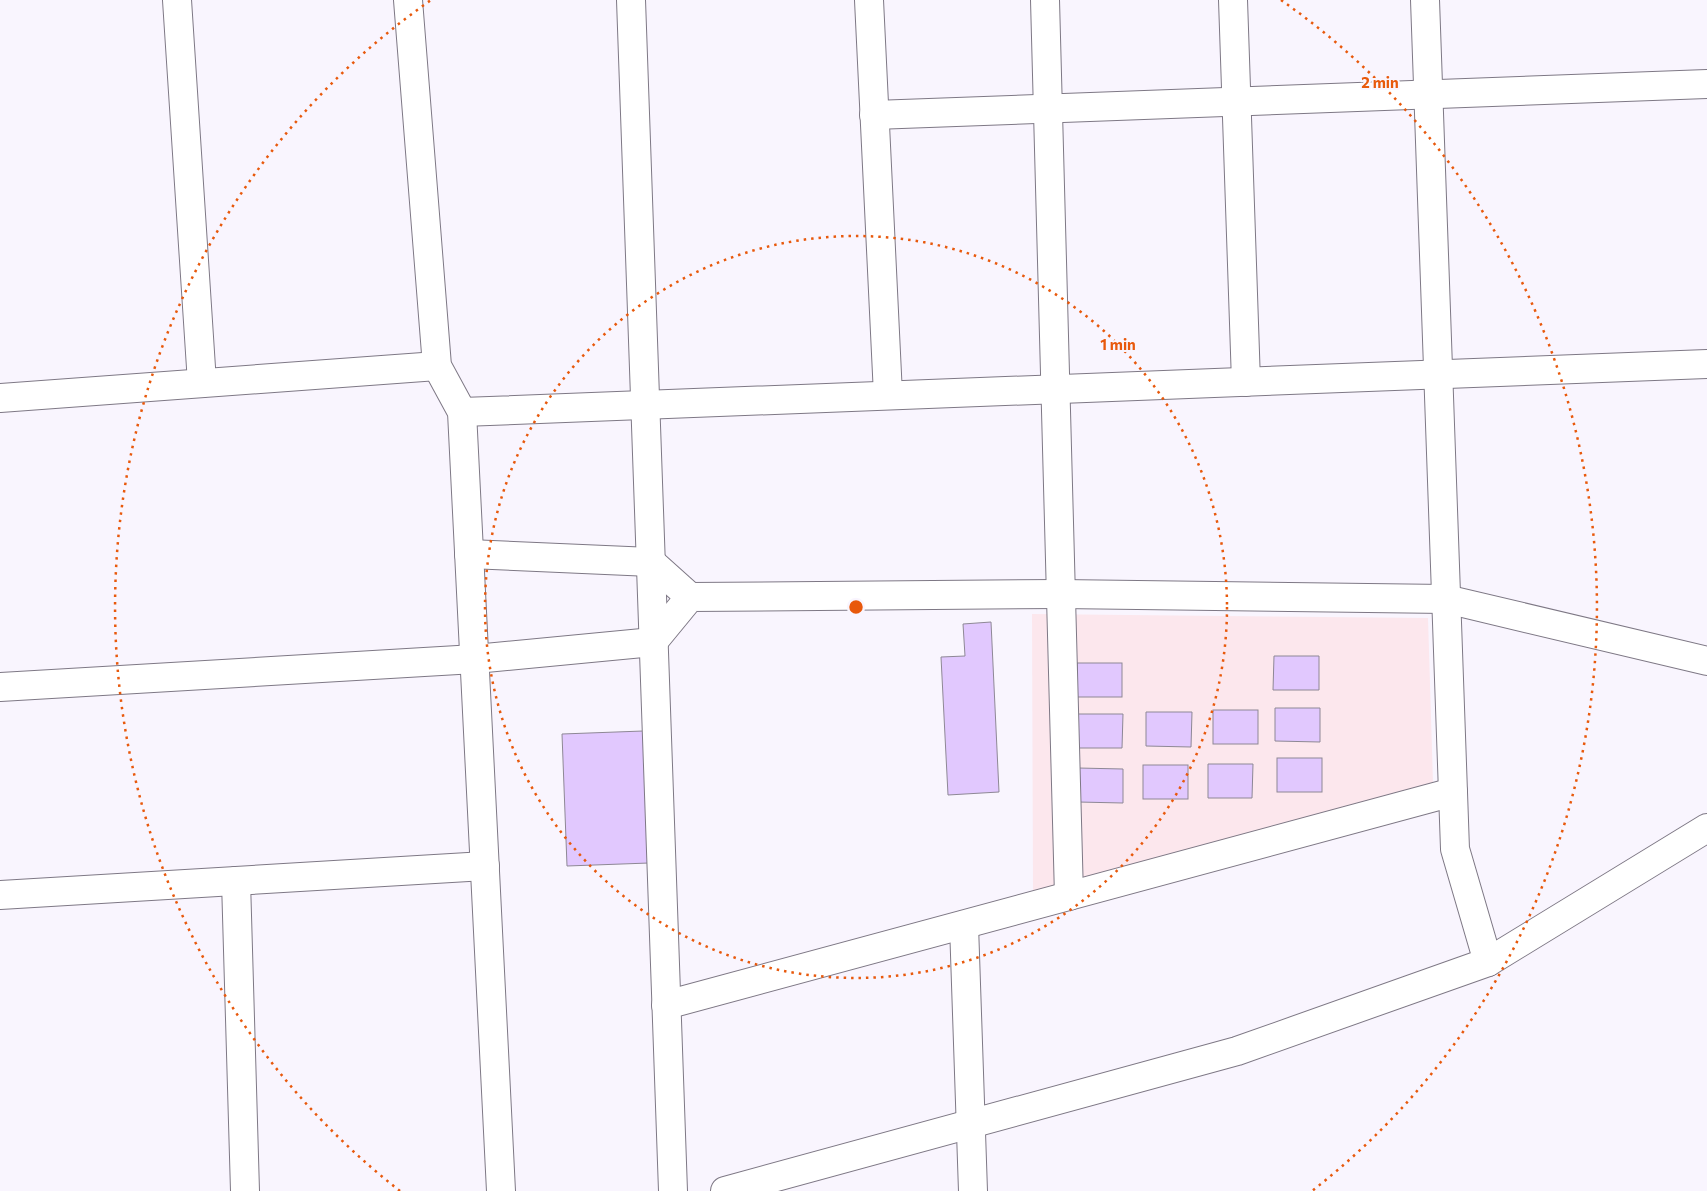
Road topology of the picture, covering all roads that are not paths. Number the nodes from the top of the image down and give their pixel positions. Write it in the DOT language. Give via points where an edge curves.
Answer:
graph roads {
  1 [pos="177,0"];
  2 [pos="408,0"];
  3 [pos="631,0"];
  4 [pos="869,0"];
  5 [pos="1045,0"];
  6 [pos="1233,0"];
  7 [pos="1424,0"];
  8 [pos="1707,84"];
  9 [pos="1428,95"];
  10 [pos="1237,102"];
  11 [pos="1048,109"];
  12 [pos="874,115"];
  13 [pos="1707,364"];
  14 [pos="437,366"];
  15 [pos="1438,374"];
  16 [pos="1246,382"];
  17 [pos="202,383"];
  18 [pos="1055,389"];
  19 [pos="888,395"];
  20 [pos="0,398"];
  21 [pos="645,405"];
  22 [pos="462,412"];
  23 [pos="469,554"];
  24 [pos="651,562"];
  25 [pos="1061,594"];
  26 [pos="690,597"];
  27 [pos="1446,599"];
  28 [pos="654,642"];
  29 [pos="475,659"];
  30 [pos="1707,660"];
  31 [pos="0,687"];
  32 [pos="1453,792"];
  33 [pos="1707,828"];
  34 [pos="485,866"];
  35 [pos="236,881"];
  36 [pos="0,894"];
  37 [pos="1069,896"];
  38 [pos="964,924"];
  39 [pos="1488,962"];
  40 [pos="666,1005"];
  41 [pos="970,1125"];
  42 [pos="762,1187"];
  43 [pos="245,1191"];
  44 [pos="502,1191"];
  45 [pos="673,1191"];
  46 [pos="725,1191"];
  47 [pos="973,1191"];
  1 -- 17 [label="street"];
  2 -- 14 [label="street"];
  3 -- 21 [label="street"];
  4 -- 12 [label="street"];
  5 -- 11 [label="street"];
  6 -- 10 [label="street"];
  7 -- 9 [label="street"];
  8 -- 9 [label="street"];
  9 -- 10 [label="street"];
  9 -- 15 [label="street"];
  10 -- 11 [label="street"];
  10 -- 16 [label="street"];
  11 -- 12 [label="street"];
  11 -- 18 [label="street"];
  12 -- 19 [label="street"];
  13 -- 15 [label="street"];
  14 -- 17 [label="street"];
  14 -- 22 [label="street"];
  15 -- 16 [label="street"];
  15 -- 27 [label="street"];
  16 -- 18 [label="street"];
  17 -- 20 [label="street"];
  18 -- 19 [label="street"];
  18 -- 25 [label="street"];
  19 -- 21 [label="street"];
  21 -- 22 [label="street"];
  21 -- 24 [label="street"];
  22 -- 23 [label="street"];
  23 -- 24 [label="street"];
  23 -- 29 [label="street"];
  24 -- 26 [label="street"];
  24 -- 28 [label="street"];
  25 -- 26 [label="street"];
  25 -- 27 [label="street"];
  25 -- 37 [label="street"];
  26 -- 28 [label="street"];
  27 -- 30 [label="street"];
  27 -- 32 [label="street"];
  28 -- 29 [label="street"];
  28 -- 40 [label="street"];
  29 -- 31 [label="street"];
  29 -- 34 [label="street"];
  32 -- 37 [label="street"];
  32 -- 39 [label="street" via="1455,849"];
  33 -- 39 [label="street"];
  34 -- 35 [label="street"];
  34 -- 44 [label="street"];
  35 -- 36 [label="street"];
  35 -- 43 [label="street"];
  37 -- 38 [label="street"];
  38 -- 40 [label="street"];
  38 -- 41 [label="street"];
  39 -- 41 [label="street" via="1237,1051"];
  40 -- 45 [label="street"];
  41 -- 42 [label="street"];
  41 -- 47 [label="street"];
  42 -- 46 [label="street"];
}
